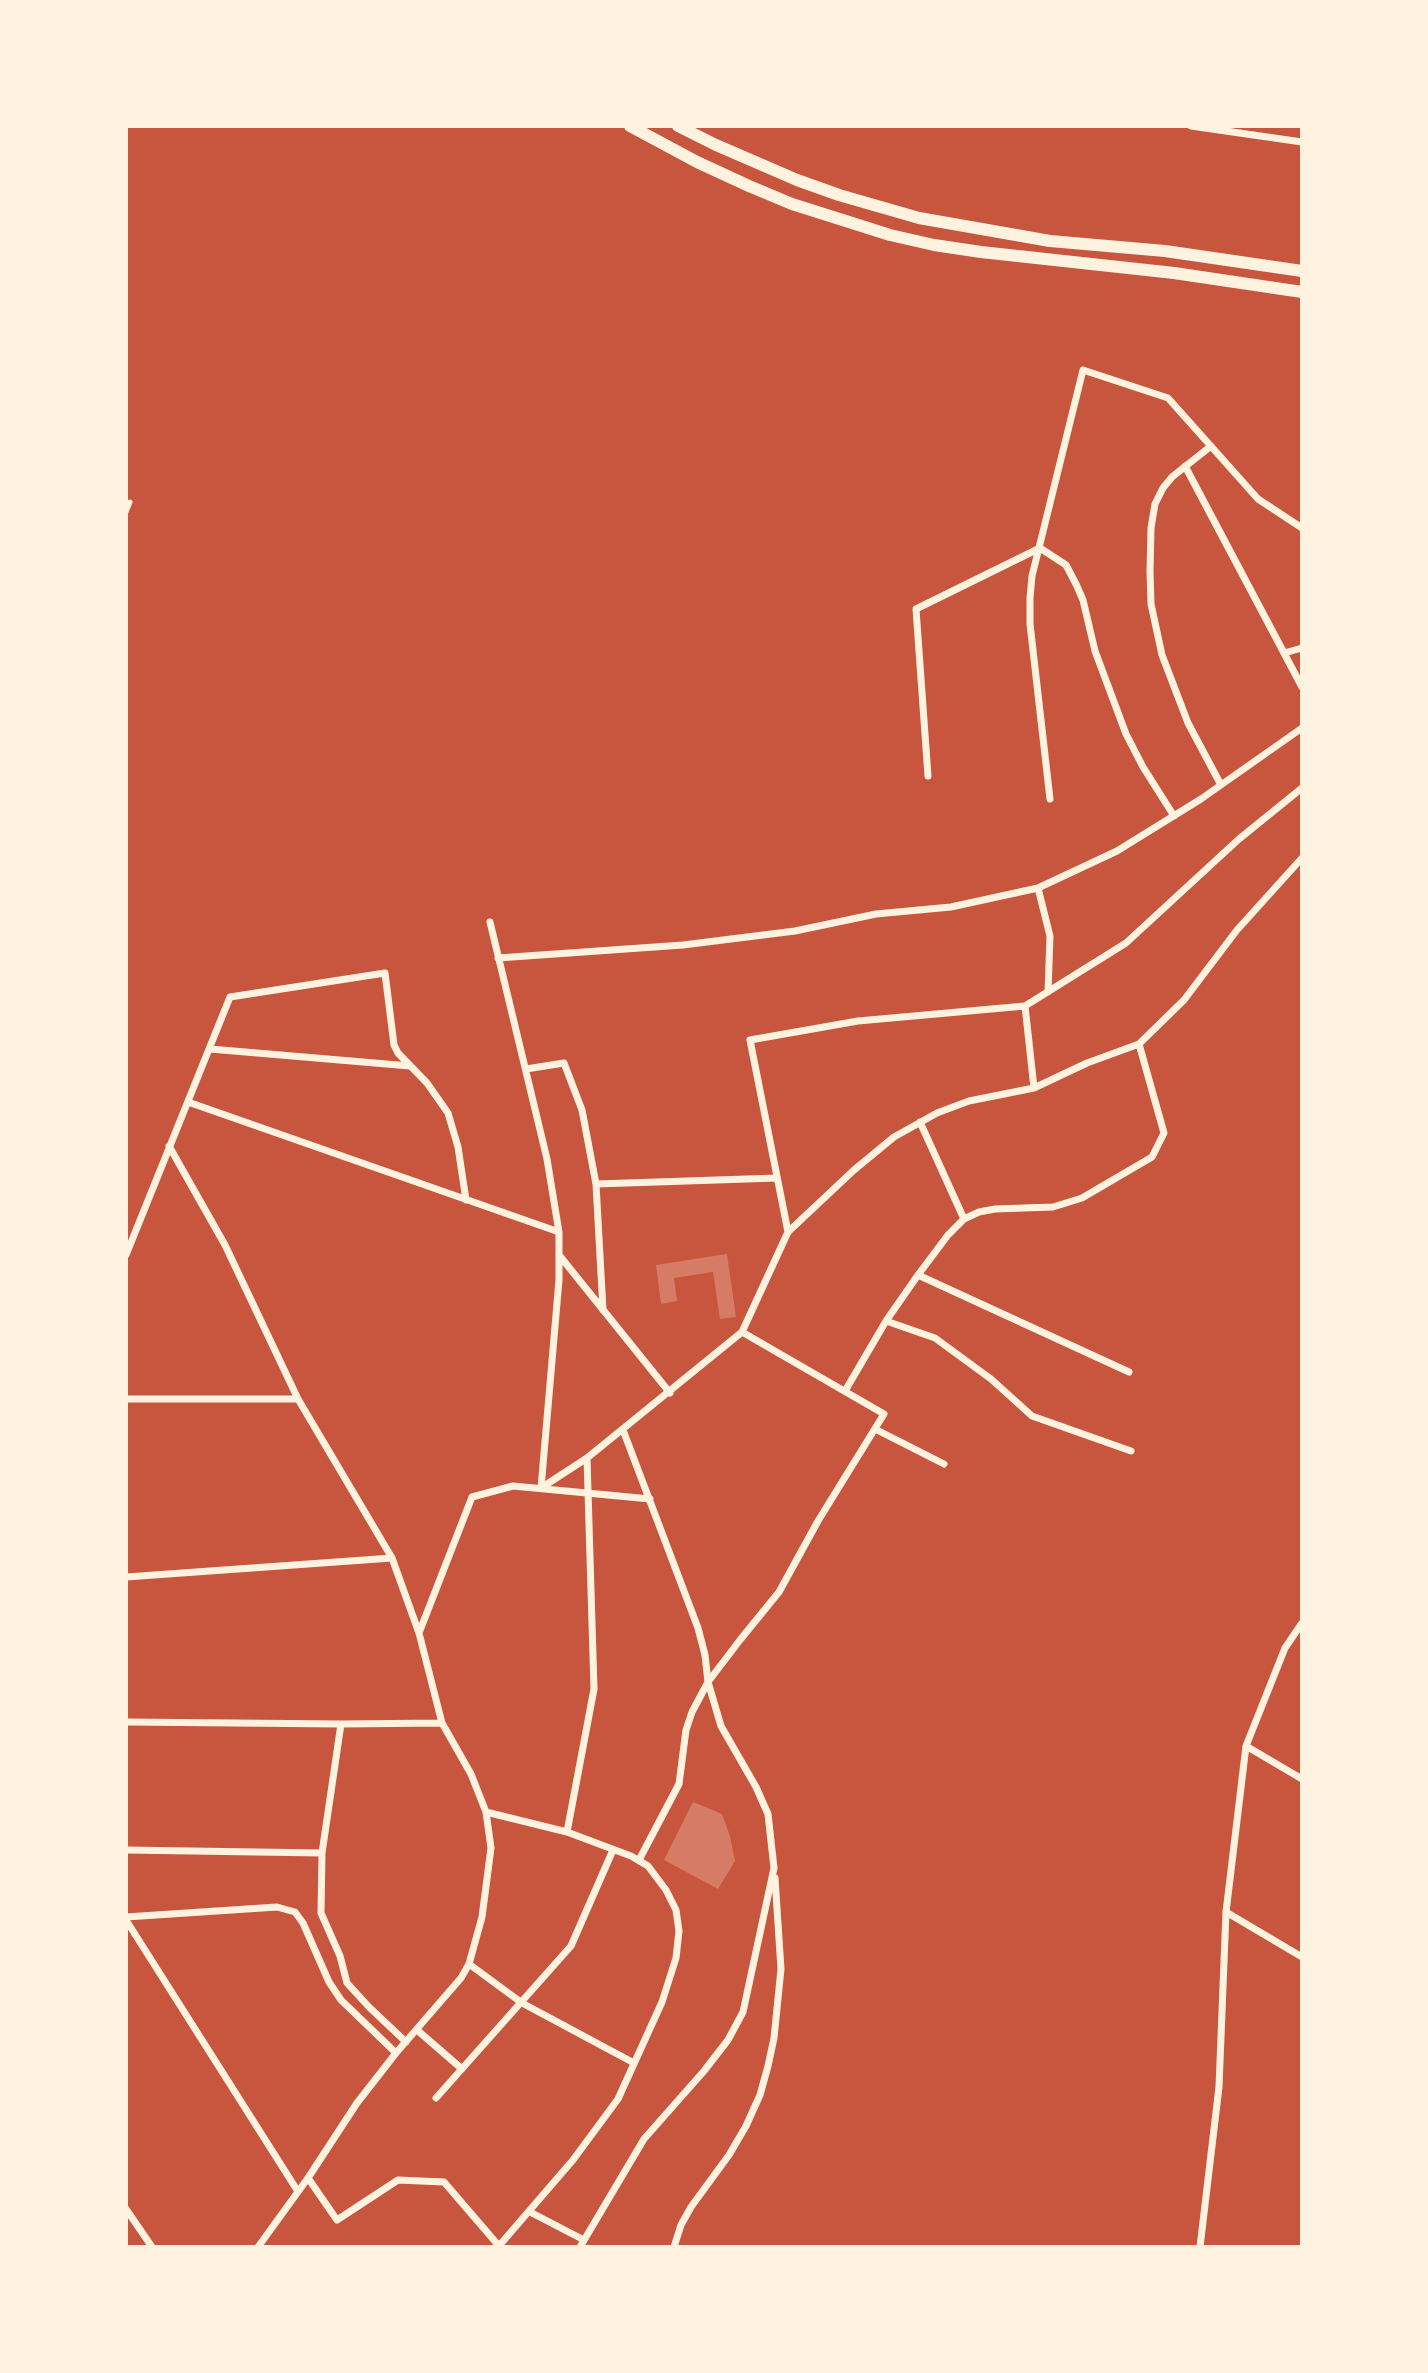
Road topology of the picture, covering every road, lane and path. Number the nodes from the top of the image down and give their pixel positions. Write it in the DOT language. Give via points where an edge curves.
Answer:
graph roads {
  1 [pos="630,126"];
  2 [pos="678,126"];
  3 [pos="1191,126"];
  4 [pos="1302,142"];
  5 [pos="1302,271"];
  6 [pos="1302,292"];
  7 [pos="1211,446"];
  8 [pos="1185,466"];
  9 [pos="130,502"];
  10 [pos="126,512"];
  11 [pos="1302,528"];
  12 [pos="1040,548"];
  13 [pos="1302,648"];
  14 [pos="1284,653"];
  15 [pos="1302,687"];
  16 [pos="1302,728"];
  17 [pos="928,776"];
  18 [pos="1221,785"];
  19 [pos="1302,788"];
  20 [pos="1050,799"];
  21 [pos="1174,816"];
  22 [pos="1302,858"];
  23 [pos="1038,888"];
  24 [pos="490,922"];
  25 [pos="498,958"];
  26 [pos="1048,992"];
  27 [pos="1025,1006"];
  28 [pos="1139,1044"];
  29 [pos="210,1048"];
  30 [pos="410,1066"];
  31 [pos="526,1069"];
  32 [pos="1034,1088"];
  33 [pos="188,1102"];
  34 [pos="920,1122"];
  35 [pos="169,1146"];
  36 [pos="777,1178"];
  37 [pos="596,1184"];
  38 [pos="466,1200"];
  39 [pos="964,1219"];
  40 [pos="559,1232"];
  41 [pos="788,1232"];
  42 [pos="126,1255"];
  43 [pos="559,1255"];
  44 [pos="918,1275"];
  45 [pos="603,1310"];
  46 [pos="886,1321"];
  47 [pos="742,1332"];
  48 [pos="1129,1372"];
  49 [pos="845,1391"];
  50 [pos="670,1393"];
  51 [pos="126,1399"];
  52 [pos="298,1399"];
  53 [pos="875,1429"];
  54 [pos="623,1430"];
  55 [pos="1132,1451"];
  56 [pos="587,1458"];
  57 [pos="944,1464"];
  58 [pos="541,1488"];
  59 [pos="588,1492"];
  60 [pos="650,1499"];
  61 [pos="392,1558"];
  62 [pos="126,1577"];
  63 [pos="1302,1623"];
  64 [pos="419,1633"];
  65 [pos="708,1682"];
  66 [pos="126,1722"];
  67 [pos="442,1723"];
  68 [pos="341,1724"];
  69 [pos="1246,1746"];
  70 [pos="1302,1779"];
  71 [pos="486,1812"];
  72 [pos="567,1832"];
  73 [pos="126,1850"];
  74 [pos="613,1850"];
  75 [pos="322,1853"];
  76 [pos="639,1860"];
  77 [pos="774,1868"];
  78 [pos="1226,1912"];
  79 [pos="126,1918"];
  80 [pos="1302,1957"];
  81 [pos="469,1964"];
  82 [pos="522,2003"];
  83 [pos="417,2030"];
  84 [pos="406,2042"];
  85 [pos="396,2053"];
  86 [pos="634,2063"];
  87 [pos="463,2069"];
  88 [pos="436,2098"];
  89 [pos="308,2178"];
  90 [pos="297,2190"];
  91 [pos="126,2209"];
  92 [pos="530,2212"];
  93 [pos="582,2243"];
  94 [pos="499,2246"];
  95 [pos="152,2247"];
  96 [pos="258,2247"];
  97 [pos="674,2247"];
  98 [pos="1200,2247"];
  1 -- 6 [label="street" via="749,186 890,235 981,252"];
  2 -- 5 [label="street" via="797,180 919,218 1050,241 1165,251"];
  3 -- 4 [label="street"];
  7 -- 8 [label="street"];
  7 -- 11 [label="street" via="1258,499"];
  7 -- 12 [label="street" via="1168,398 1083,370"];
  8 -- 14 [label="street"];
  8 -- 18 [label="street" via="1155,504 1150,528 1152,604 1162,655 1184,713"];
  9 -- 10 [label="lane"];
  12 -- 17 [label="street" via="916,609"];
  12 -- 20 [label="street" via="1032,576 1030,624"];
  12 -- 21 [label="street" via="1066,565 1076,584 1105,683 1126,734"];
  13 -- 14 [label="street"];
  14 -- 15 [label="street"];
  16 -- 18 [label="street"];
  18 -- 21 [label="street"];
  19 -- 26 [label="street" via="1126,943"];
  21 -- 23 [label="street" via="1117,851"];
  22 -- 28 [label="street" via="1237,930 1184,1000"];
  23 -- 25 [label="street" via="951,907 795,931 683,945"];
  23 -- 26 [label="street" via="1050,936"];
  24 -- 25 [label="street"];
  25 -- 31 [label="street"];
  26 -- 27 [label="street"];
  27 -- 32 [label="street"];
  27 -- 36 [label="street" via="858,1021 750,1040"];
  28 -- 32 [label="street"];
  28 -- 39 [label="street" via="1164,1133 1152,1157 1082,1198 1053,1207 995,1209"];
  29 -- 30 [label="street"];
  29 -- 30 [label="street" via="230,997 385,973 394,1045"];
  29 -- 33 [label="street"];
  30 -- 38 [label="street" via="447,1113"];
  31 -- 37 [label="street" via="564,1063 582,1110"];
  31 -- 40 [label="street"];
  32 -- 34 [label="street" via="969,1101"];
  33 -- 35 [label="street"];
  33 -- 38 [label="street"];
  34 -- 39 [label="street"];
  34 -- 41 [label="street" via="884,1145"];
  35 -- 42 [label="street"];
  35 -- 52 [label="street" via="225,1245"];
  36 -- 37 [label="street"];
  36 -- 41 [label="street"];
  37 -- 45 [label="street"];
  38 -- 40 [label="street"];
  39 -- 44 [label="street"];
  40 -- 43 [label="street"];
  41 -- 47 [label="street"];
  43 -- 45 [label="street"];
  43 -- 58 [label="street"];
  44 -- 46 [label="street"];
  44 -- 48 [label="street"];
  45 -- 50 [label="street"];
  46 -- 49 [label="street"];
  46 -- 55 [label="street" via="935,1338 1032,1416"];
  47 -- 49 [label="street"];
  47 -- 50 [label="street"];
  49 -- 53 [label="street" via="884,1414"];
  50 -- 54 [label="street"];
  51 -- 52 [label="street"];
  52 -- 61 [label="street"];
  53 -- 57 [label="street"];
  53 -- 65 [label="street" via="779,1592"];
  54 -- 56 [label="street"];
  54 -- 60 [label="street"];
  56 -- 58 [label="street"];
  56 -- 59 [label="street"];
  58 -- 59 [label="street"];
  58 -- 64 [label="street" via="513,1486 472,1497"];
  59 -- 60 [label="street"];
  59 -- 72 [label="street" via="594,1689"];
  60 -- 65 [label="street" via="698,1628"];
  61 -- 62 [label="street"];
  61 -- 64 [label="street"];
  63 -- 69 [label="street" via="1285,1648"];
  64 -- 67 [label="street"];
  65 -- 76 [label="street" via="686,1730 679,1784"];
  65 -- 77 [label="street" via="721,1726 768,1814"];
  66 -- 68 [label="street"];
  67 -- 68 [label="street"];
  67 -- 71 [label="street"];
  68 -- 75 [label="street"];
  69 -- 70 [label="street"];
  69 -- 78 [label="street"];
  71 -- 72 [label="street"];
  71 -- 81 [label="street" via="491,1848 482,1917"];
  72 -- 74 [label="street"];
  73 -- 75 [label="street"];
  74 -- 76 [label="street"];
  74 -- 82 [label="street" via="571,1946"];
  75 -- 84 [label="street" via="321,1913 347,1983"];
  76 -- 86 [label="street" via="666,1890 680,1931 662,2002"];
  77 -- 93 [label="street" via="743,2012 704,2071 644,2139"];
  77 -- 97 [label="street" via="781,1969 768,2066 746,2126 691,2207"];
  78 -- 80 [label="street"];
  78 -- 98 [label="street" via="1219,2087"];
  79 -- 85 [label="street" via="276,1908 295,1912 341,2000"];
  79 -- 90 [label="street"];
  81 -- 82 [label="street"];
  81 -- 83 [label="street"];
  82 -- 86 [label="street"];
  82 -- 87 [label="street"];
  83 -- 84 [label="street"];
  83 -- 87 [label="street"];
  84 -- 85 [label="street"];
  85 -- 89 [label="street"];
  86 -- 92 [label="street" via="618,2099"];
  87 -- 88 [label="street"];
  89 -- 90 [label="street"];
  89 -- 94 [label="street" via="337,2220 398,2180 443,2182"];
  90 -- 96 [label="street"];
  91 -- 95 [label="street"];
  92 -- 93 [label="street"];
  92 -- 94 [label="street"];
}
